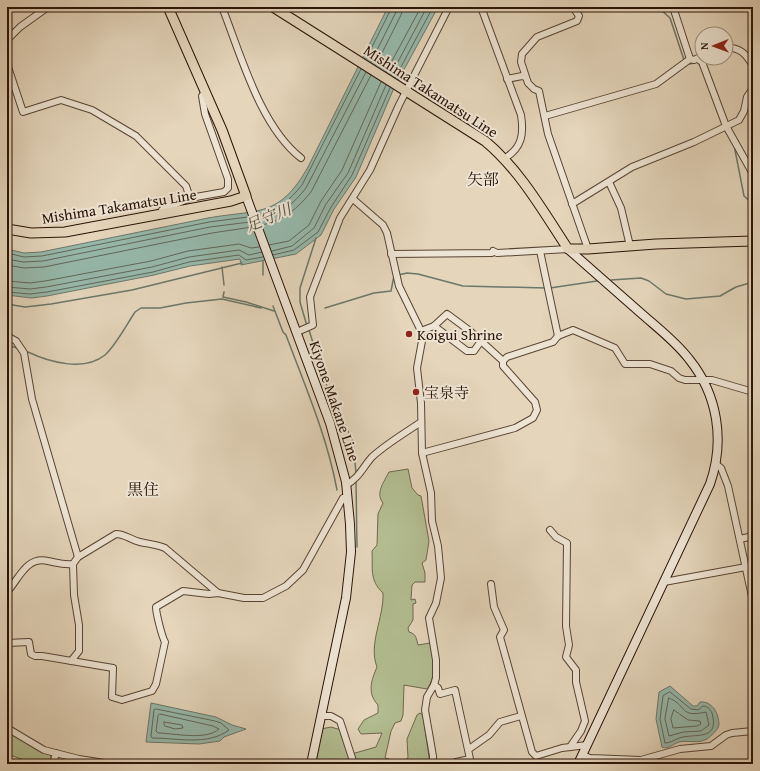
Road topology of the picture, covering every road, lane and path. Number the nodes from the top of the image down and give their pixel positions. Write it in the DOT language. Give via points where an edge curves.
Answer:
graph roads {
  1 [pos="48,7"];
  2 [pos="168,7"];
  3 [pos="222,7"];
  4 [pos="273,7"];
  5 [pos="449,7"];
  6 [pos="481,7"];
  7 [pos="573,7"];
  8 [pos="673,7"];
  9 [pos="7,40"];
  10 [pos="734,48"];
  11 [pos="694,59"];
  12 [pos="688,61"];
  13 [pos="7,64"];
  14 [pos="703,66"];
  15 [pos="753,66"];
  16 [pos="525,77"];
  17 [pos="507,79"];
  18 [pos="753,88"];
  19 [pos="406,89"];
  20 [pos="205,92"];
  21 [pos="545,116"];
  22 [pos="724,127"];
  23 [pos="301,158"];
  24 [pos="505,158"];
  25 [pos="751,164"];
  26 [pos="753,174"];
  27 [pos="609,182"];
  28 [pos="246,196"];
  29 [pos="190,198"];
  30 [pos="353,199"];
  31 [pos="572,204"];
  32 [pos="163,214"];
  33 [pos="7,229"];
  34 [pos="753,241"];
  35 [pos="630,246"];
  36 [pos="568,248"];
  37 [pos="588,249"];
  38 [pos="540,250"];
  39 [pos="391,254"];
  40 [pos="434,326"];
  41 [pos="304,329"];
  42 [pos="421,331"];
  43 [pos="7,336"];
  44 [pos="558,336"];
  45 [pos="481,341"];
  46 [pos="503,361"];
  47 [pos="703,379"];
  48 [pos="753,392"];
  49 [pos="421,422"];
  50 [pos="422,453"];
  51 [pos="716,464"];
  52 [pos="352,481"];
  53 [pos="348,497"];
  54 [pos="550,530"];
  55 [pos="753,536"];
  56 [pos="740,538"];
  57 [pos="78,557"];
  58 [pos="73,564"];
  59 [pos="746,567"];
  60 [pos="664,582"];
  61 [pos="491,584"];
  62 [pos="7,592"];
  63 [pos="218,593"];
  64 [pos="753,601"];
  65 [pos="7,643"];
  66 [pos="71,661"];
  67 [pos="434,685"];
  68 [pos="321,716"];
  69 [pos="521,716"];
  70 [pos="7,728"];
  71 [pos="753,732"];
  72 [pos="587,745"];
  73 [pos="570,747"];
  74 [pos="469,749"];
  75 [pos="56,752"];
  76 [pos="582,755"];
  77 [pos="456,762"];
  78 [pos="53,764"];
  79 [pos="111,764"];
  80 [pos="311,764"];
  81 [pos="354,764"];
  82 [pos="433,764"];
  83 [pos="578,764"];
  1 -- 9 [label="street"];
  2 -- 20 [label="main road"];
  3 -- 23 [label="street" via="262,109 277,134 290,150"];
  4 -- 19 [label="main road, Mishima Takamatsu Line"];
  5 -- 19 [label="street"];
  6 -- 17 [label="street"];
  7 -- 16 [label="street" via="579,16 577,21 537,38 522,54 520,62"];
  8 -- 12 [label="street"];
  10 -- 15 [label="street" via="745,53"];
  11 -- 12 [label="street"];
  12 -- 21 [label="street" via="656,84"];
  13 -- 29 [label="street" via="23,112 61,100 92,110 136,136 186,186"];
  14 -- 22 [label="street"];
  16 -- 17 [label="street"];
  16 -- 21 [label="street" via="534,89 539,91"];
  17 -- 24 [label="street" via="521,115 523,135 514,153"];
  18 -- 22 [label="street" via="739,120"];
  19 -- 24 [label="main road, Mishima Takamatsu Line" via="470,130"];
  19 -- 30 [label="street" via="373,164"];
  20 -- 28 [label="main road"];
  20 -- 29 [label="street" via="202,96 205,114 229,184 224,192"];
  21 -- 31 [label="street" via="548,134"];
  22 -- 25 [label="street"];
  22 -- 27 [label="street" via="632,167"];
  24 -- 36 [label="main road, Mishima Takamatsu Line"];
  25 -- 26 [label="street"];
  27 -- 31 [label="street"];
  27 -- 35 [label="street" via="621,208"];
  28 -- 32 [label="main road, Mishima Takamatsu Line" via="231,202"];
  28 -- 41 [label="street, Kiyone Makane Line" via="276,277"];
  29 -- 32 [label="street" via="162,210"];
  30 -- 39 [label="street" via="383,225 390,242"];
  30 -- 41 [label="street" via="340,218 313,287 310,297 313,322"];
  31 -- 37 [label="street"];
  32 -- 33 [label="main road, Mishima Takamatsu Line" via="51,234"];
  34 -- 35 [label="main road"];
  35 -- 37 [label="main road"];
  36 -- 37 [label="main road"];
  36 -- 38 [label="street"];
  36 -- 47 [label="street" via="680,348"];
  38 -- 39 [label="street"];
  38 -- 44 [label="street"];
  39 -- 42 [label="street" via="399,286"];
  40 -- 42 [label="street"];
  40 -- 45 [label="street" via="467,351 474,351"];
  40 -- 45 [label="street" via="447,314"];
  41 -- 52 [label="street, Kiyone Makane Line" via="335,438"];
  42 -- 49 [label="street" via="422,341 417,368"];
  43 -- 57 [label="street" via="16,340 24,353 32,399"];
  44 -- 46 [label="street" via="553,342 507,357"];
  44 -- 47 [label="street" via="573,330 615,348 624,364 650,364 671,371 685,380"];
  45 -- 46 [label="street"];
  46 -- 50 [label="street" via="503,366 535,402 534,418 515,428"];
  47 -- 48 [label="street"];
  47 -- 51 [label="street" via="711,396 718,424"];
  49 -- 50 [label="street"];
  49 -- 52 [label="street" via="379,451"];
  50 -- 67 [label="street" via="431,493 432,521 438,546 441,578 436,603 429,618 436,660"];
  51 -- 56 [label="street" via="721,468 728,486"];
  51 -- 60 [label="street" via="705,496"];
  52 -- 53 [label="street, Kiyone Makane Line"];
  53 -- 63 [label="street" via="343,498 339,504 336,514 302,570 286,586 271,595 255,599"];
  53 -- 68 [label="street, Kiyone Makane Line" via="351,538 348,584"];
  54 -- 73 [label="street" via="567,543 566,626 569,646 566,657 576,670 576,682 585,721"];
  55 -- 56 [label="street"];
  56 -- 59 [label="street"];
  57 -- 58 [label="street"];
  57 -- 63 [label="street" via="110,536 123,534 138,542 165,548"];
  58 -- 62 [label="street" via="35,561 19,574"];
  58 -- 66 [label="street" via="79,651"];
  59 -- 60 [label="street"];
  59 -- 64 [label="street"];
  60 -- 72 [label="street"];
  61 -- 69 [label="street" via="494,607 504,630 500,637"];
  63 -- 66 [label="street" via="183,591 156,607 165,642 156,684 148,693 117,700 112,697 111,692 112,668"];
  65 -- 66 [label="street" via="29,642 31,654 35,656"];
  67 -- 74 [label="street" via="440,694 455,690"];
  67 -- 82 [label="street" via="427,697 425,710"];
  68 -- 80 [label="street, Kiyone Makane Line"];
  68 -- 81 [label="street" via="331,716 340,721"];
  69 -- 73 [label="street" via="532,752 536,756"];
  69 -- 74 [label="street" via="500,722 489,735"];
  70 -- 75 [label="street" via="44,750"];
  71 -- 76 [label="street" via="732,733 711,746 680,749 642,760 590,758"];
  72 -- 73 [label="street"];
  72 -- 76 [label="street"];
  74 -- 77 [label="street" via="470,759"];
  75 -- 78 [label="street"];
  75 -- 79 [label="street"];
  76 -- 83 [label="street"];
}
